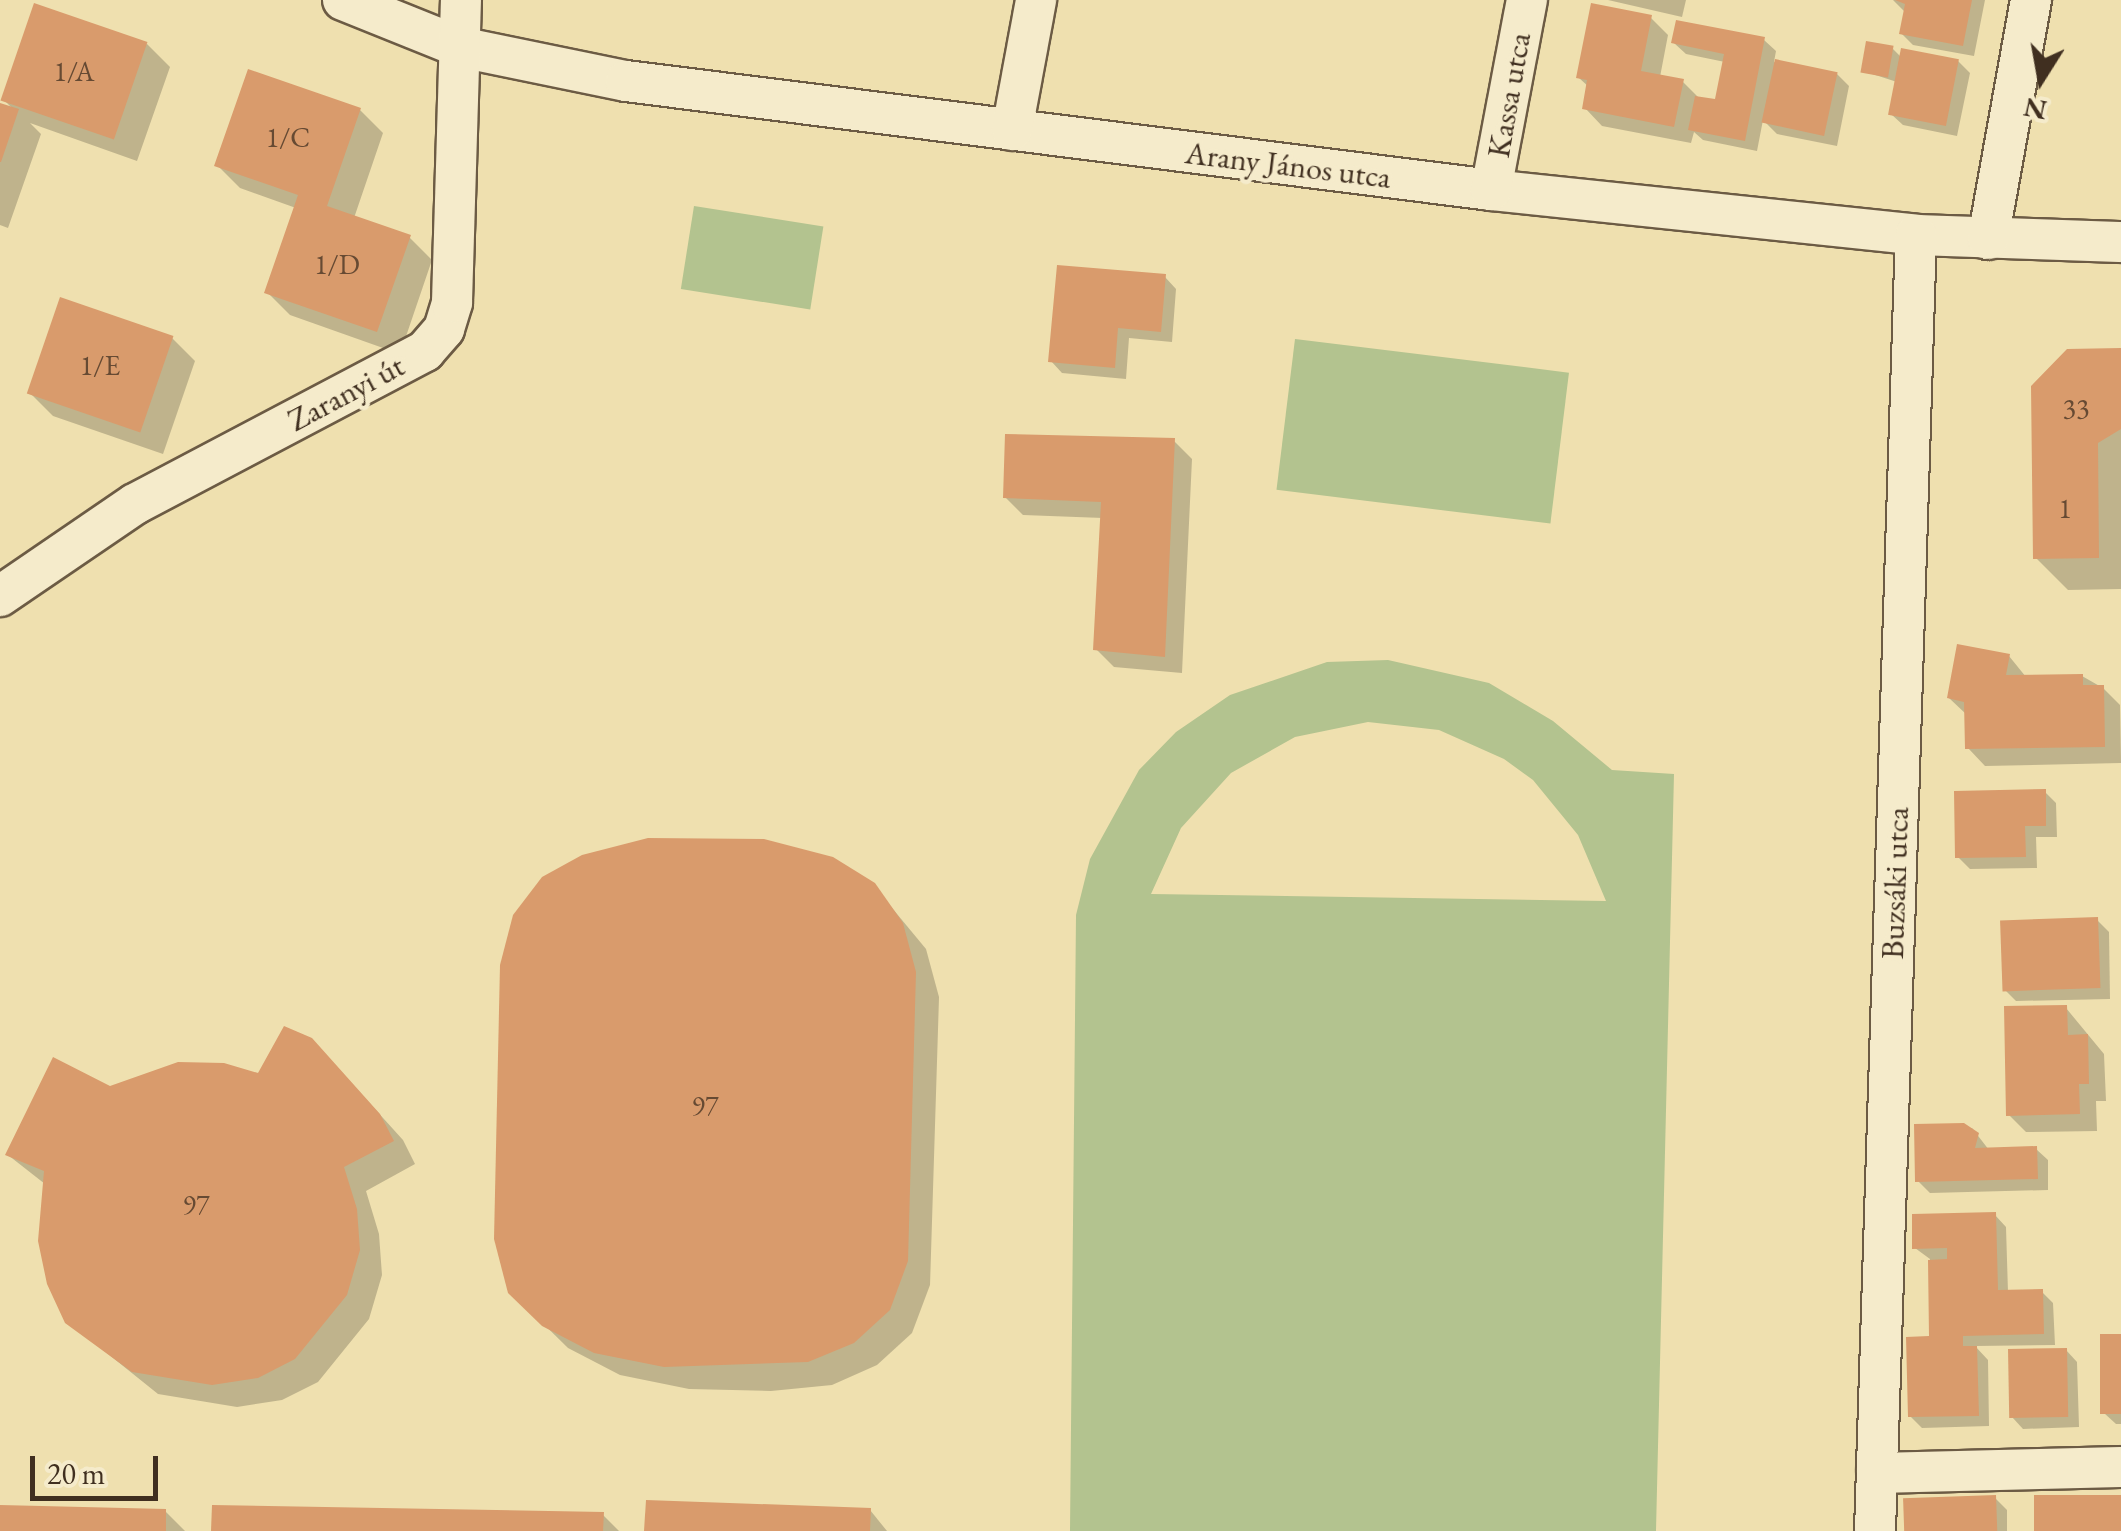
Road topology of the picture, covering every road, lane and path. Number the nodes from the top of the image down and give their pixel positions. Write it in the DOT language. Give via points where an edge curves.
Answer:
graph roads {
  1 [pos="343,0"];
  2 [pos="460,0"];
  3 [pos="1036,0"];
  4 [pos="1526,0"];
  5 [pos="2031,0"];
  6 [pos="460,47"];
  7 [pos="1012,130"];
  8 [pos="1492,190"];
  9 [pos="1916,235"];
  10 [pos="1988,239"];
  11 [pos="2121,242"];
  12 [pos="0,596"];
  13 [pos="2121,1467"];
  14 [pos="1877,1473"];
  15 [pos="1875,1531"];
  1 -- 6 [label="street, Arany János utca"];
  2 -- 6 [label="street, Zaranyi út"];
  3 -- 7 [label="street"];
  4 -- 8 [label="street, Kassa utca"];
  5 -- 10 [label="street"];
  6 -- 7 [label="street, Arany János utca" via="626,81"];
  6 -- 12 [label="street, Zaranyi út" via="452,302 444,329 425,351 324,409 135,504"];
  7 -- 8 [label="street, Arany János utca"];
  8 -- 9 [label="street, Arany János utca"];
  9 -- 10 [label="street, Arany János utca"];
  9 -- 14 [label="street, Buzsáki utca"];
  10 -- 11 [label="street, Arany János utca"];
  13 -- 14 [label="street"];
  14 -- 15 [label="street, Buzsáki utca"];
}
